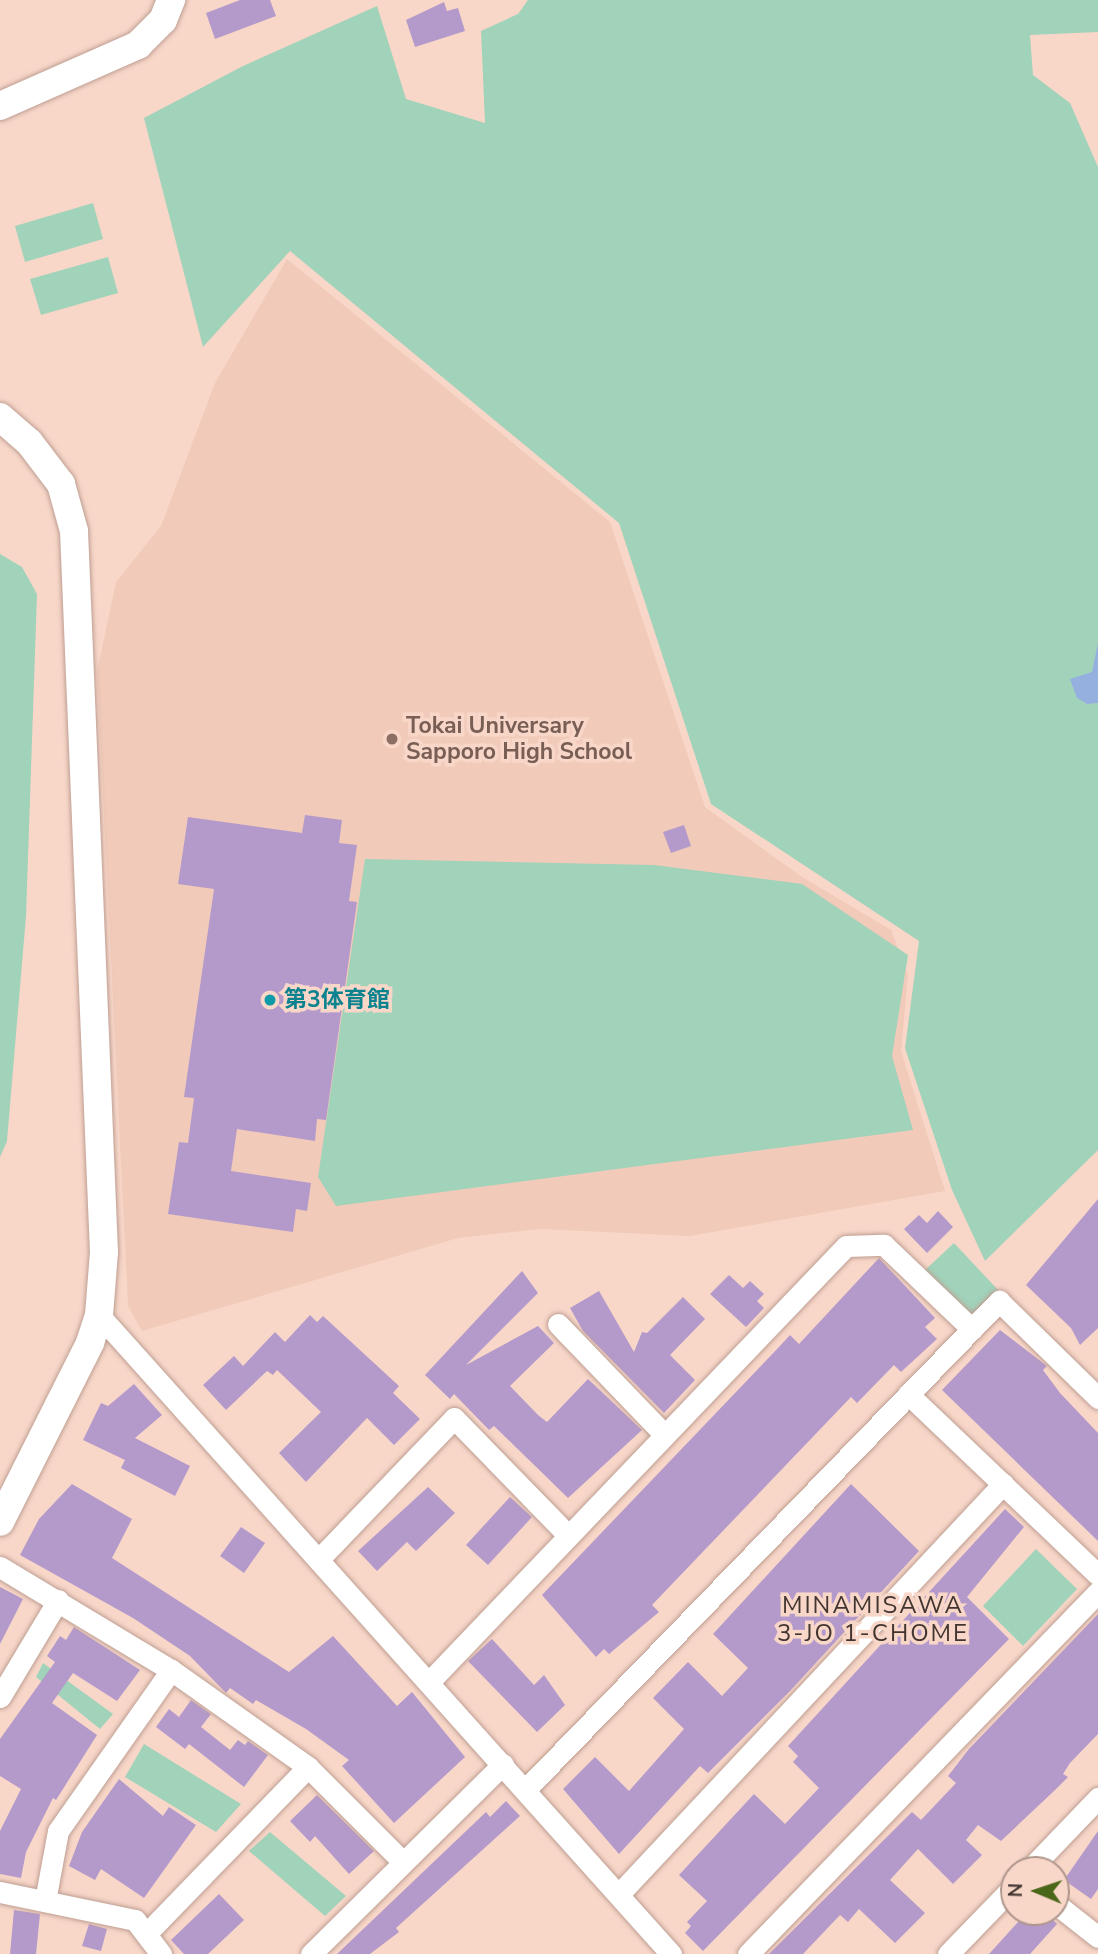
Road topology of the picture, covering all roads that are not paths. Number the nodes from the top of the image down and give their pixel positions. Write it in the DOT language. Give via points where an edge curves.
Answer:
graph roads {
  1 [pos="171,0"];
  2 [pos="0,106"];
  3 [pos="0,417"];
  4 [pos="99,1315"];
  5 [pos="558,1324"];
  6 [pos="972,1329"];
  7 [pos="1095,1389"];
  8 [pos="908,1394"];
  9 [pos="664,1434"];
  10 [pos="1003,1484"];
  11 [pos="0,1522"];
  12 [pos="568,1534"];
  13 [pos="319,1559"];
  14 [pos="0,1567"];
  15 [pos="1098,1575"];
  16 [pos="1098,1592"];
  17 [pos="58,1600"];
  18 [pos="171,1670"];
  19 [pos="429,1682"];
  20 [pos="0,1697"];
  21 [pos="503,1764"];
  22 [pos="308,1767"];
  23 [pos="526,1789"];
  24 [pos="1098,1798"];
  25 [pos="1042,1856"];
  26 [pos="404,1863"];
  27 [pos="0,1892"];
  28 [pos="619,1894"];
  29 [pos="1000,1900"];
  30 [pos="45,1901"];
  31 [pos="1070,1915"];
  32 [pos="147,1933"];
  33 [pos="1098,1937"];
  34 [pos="161,1954"];
  35 [pos="311,1954"];
  36 [pos="671,1954"];
  37 [pos="748,1954"];
  38 [pos="948,1954"];
  1 -- 2 [label="street" via="163,20 138,45"];
  3 -- 4 [label="street" via="29,442 61,484 74,531 101,1149 104,1252"];
  4 -- 11 [label="street" via="67,1396"];
  4 -- 13 [label="street"];
  5 -- 9 [label="street"];
  6 -- 7 [label="street" via="999,1301"];
  6 -- 8 [label="street"];
  6 -- 9 [label="street" via="884,1245 846,1246"];
  8 -- 10 [label="street"];
  8 -- 23 [label="street"];
  9 -- 12 [label="street"];
  10 -- 15 [label="street"];
  10 -- 28 [label="street"];
  12 -- 13 [label="street" via="454,1418"];
  12 -- 19 [label="street"];
  13 -- 19 [label="street"];
  14 -- 17 [label="street"];
  16 -- 37 [label="street"];
  17 -- 18 [label="street"];
  17 -- 20 [label="street"];
  18 -- 22 [label="street"];
  18 -- 30 [label="street" via="58,1830"];
  19 -- 21 [label="street"];
  21 -- 23 [label="street"];
  21 -- 26 [label="street"];
  22 -- 26 [label="street"];
  22 -- 32 [label="street"];
  23 -- 28 [label="street"];
  24 -- 25 [label="street"];
  26 -- 35 [label="street"];
  27 -- 30 [label="street"];
  28 -- 36 [label="street"];
  29 -- 38 [label="street"];
  30 -- 32 [label="street" via="135,1920"];
  31 -- 33 [label="street"];
  32 -- 34 [label="street"];
}
